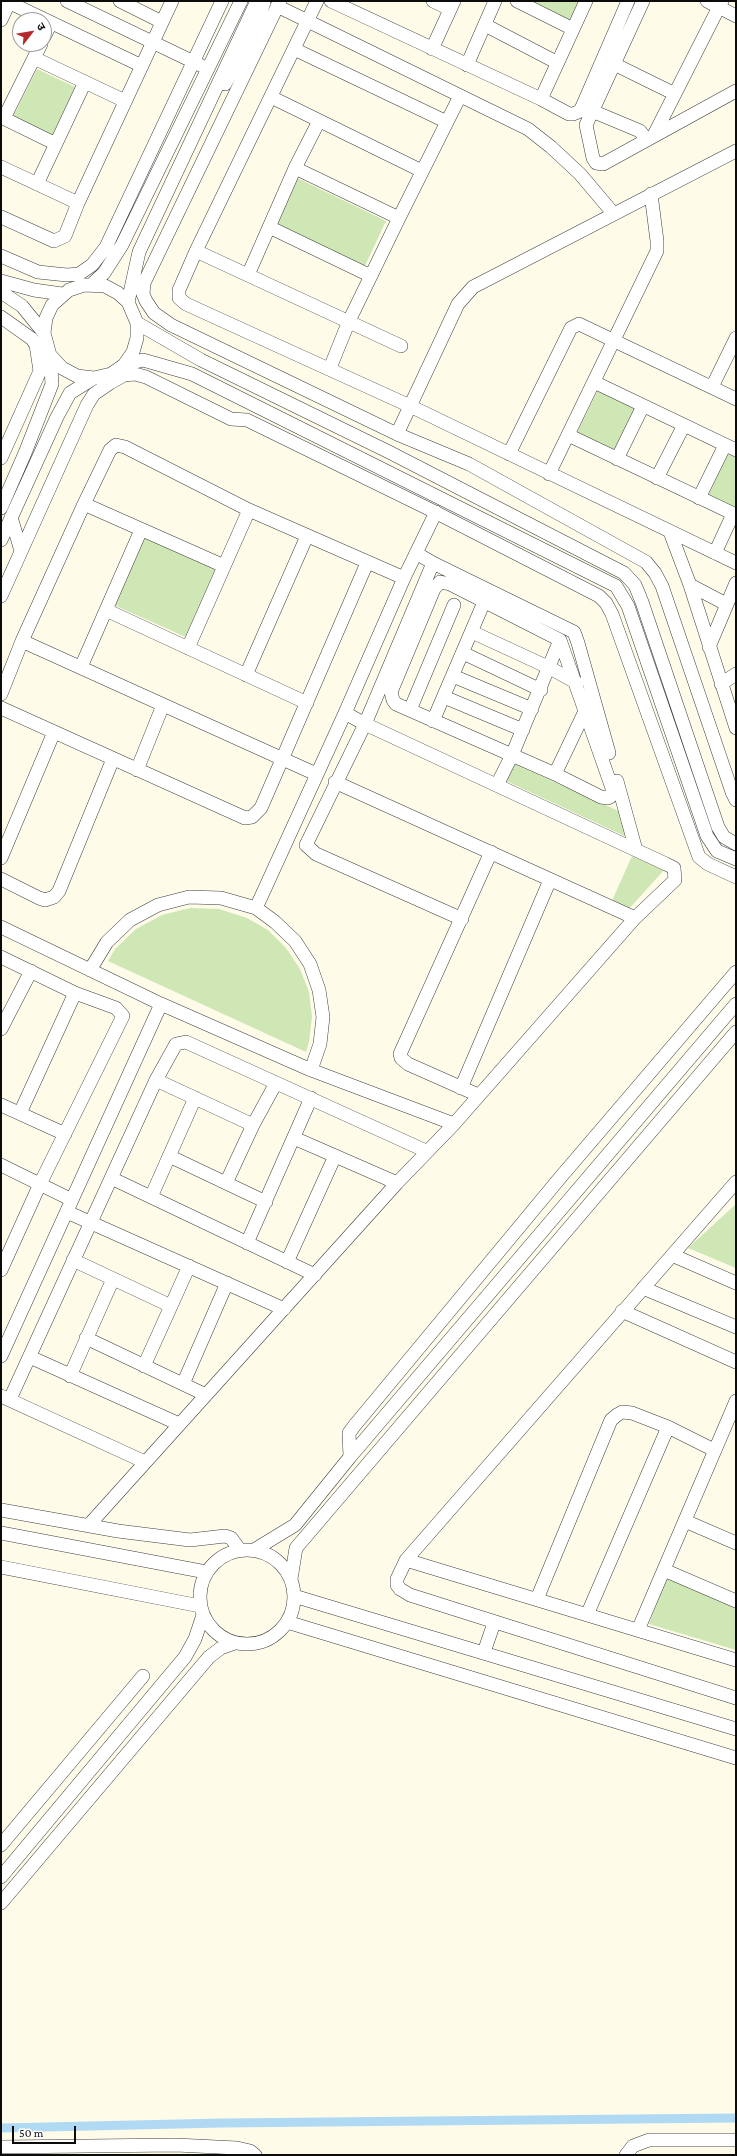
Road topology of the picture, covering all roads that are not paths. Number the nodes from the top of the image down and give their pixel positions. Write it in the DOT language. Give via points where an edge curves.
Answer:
graph roads {
  1 [pos="67,1"];
  2 [pos="120,1"];
  3 [pos="172,1"];
  4 [pos="222,1"];
  5 [pos="241,1"];
  6 [pos="257,1"];
  7 [pos="264,1"];
  8 [pos="317,1"];
  9 [pos="331,1"];
  10 [pos="434,1"];
  11 [pos="495,1"];
  12 [pos="517,1"];
  13 [pos="586,1"];
  14 [pos="628,1"];
  15 [pos="643,1"];
  16 [pos="8,2"];
  17 [pos="716,3"];
  18 [pos="279,4"];
  19 [pos="452,5"];
  20 [pos="358,6"];
  21 [pos="30,12"];
  22 [pos="736,16"];
  23 [pos="1,20"];
  24 [pos="308,21"];
  25 [pos="52,22"];
  26 [pos="162,22"];
  27 [pos="486,25"];
  28 [pos="572,29"];
  29 [pos="153,42"];
  30 [pos="294,49"];
  31 [pos="432,49"];
  32 [pos="37,52"];
  33 [pos="34,58"];
  34 [pos="193,62"];
  35 [pos="556,62"];
  36 [pos="614,64"];
  37 [pos="467,65"];
  38 [pos="142,66"];
  39 [pos="208,69"];
  40 [pos="85,82"];
  41 [pos="736,91"];
  42 [pos="213,93"];
  43 [pos="675,94"];
  44 [pos="460,96"];
  45 [pos="271,97"];
  46 [pos="541,98"];
  47 [pos="125,101"];
  48 [pos="592,111"];
  49 [pos="2,117"];
  50 [pos="319,121"];
  51 [pos="448,122"];
  52 [pos="650,137"];
  53 [pos="56,144"];
  54 [pos="736,151"];
  55 [pos="1,167"];
  56 [pos="295,168"];
  57 [pos="422,171"];
  58 [pos="37,184"];
  59 [pos="651,194"];
  60 [pos="78,203"];
  61 [pos="613,213"];
  62 [pos="1,217"];
  63 [pos="399,218"];
  64 [pos="268,227"];
  65 [pos="196,251"];
  66 [pos="1,256"];
  67 [pos="248,274"];
  68 [pos="372,276"];
  69 [pos="1,281"];
  70 [pos="92,284"];
  71 [pos="1,292"];
  72 [pos="62,294"];
  73 [pos="128,302"];
  74 [pos="1,317"];
  75 [pos="349,321"];
  76 [pos="137,323"];
  77 [pos="44,333"];
  78 [pos="736,338"];
  79 [pos="615,340"];
  80 [pos="401,346"];
  81 [pos="50,354"];
  82 [pos="124,364"];
  83 [pos="330,368"];
  84 [pos="94,378"];
  85 [pos="594,382"];
  86 [pos="712,387"];
  87 [pos="736,399"];
  88 [pos="410,406"];
  89 [pos="644,406"];
  90 [pos="684,425"];
  91 [pos="397,434"];
  92 [pos="568,435"];
  93 [pos="730,447"];
  94 [pos="509,454"];
  95 [pos="1,458"];
  96 [pos="617,459"];
  97 [pos="550,474"];
  98 [pos="657,478"];
  99 [pos="699,498"];
  100 [pos="84,504"];
  101 [pos="1,508"];
  102 [pos="249,510"];
  103 [pos="436,512"];
  104 [pos="734,515"];
  105 [pos="11,517"];
  106 [pos="141,530"];
  107 [pos="670,532"];
  108 [pos="308,536"];
  109 [pos="1,540"];
  110 [pos="21,551"];
  111 [pos="416,552"];
  112 [pos="715,553"];
  113 [pos="367,563"];
  114 [pos="433,563"];
  115 [pos="736,563"];
  116 [pos="224,566"];
  117 [pos="404,578"];
  118 [pos="736,583"];
  119 [pos="690,585"];
  120 [pos="1,596"];
  121 [pos="484,602"];
  122 [pos="726,604"];
  123 [pos="454,605"];
  124 [pos="106,610"];
  125 [pos="472,632"];
  126 [pos="560,640"];
  127 [pos="22,641"];
  128 [pos="709,647"];
  129 [pos="188,648"];
  130 [pos="463,653"];
  131 [pos="81,668"];
  132 [pos="550,668"];
  133 [pos="736,674"];
  134 [pos="246,675"];
  135 [pos="453,676"];
  136 [pos="577,683"];
  137 [pos="721,684"];
  138 [pos="540,690"];
  139 [pos="1,694"];
  140 [pos="444,697"];
  141 [pos="307,703"];
  142 [pos="163,705"];
  143 [pos="1,708"];
  144 [pos="532,709"];
  145 [pos="586,709"];
  146 [pos="410,710"];
  147 [pos="345,713"];
  148 [pos="433,720"];
  149 [pos="365,724"];
  150 [pos="736,728"];
  151 [pos="523,730"];
  152 [pos="54,732"];
  153 [pos="512,756"];
  154 [pos="113,759"];
  155 [pos="282,760"];
  156 [pos="137,770"];
  157 [pos="316,774"];
  158 [pos="556,774"];
  159 [pos="335,782"];
  160 [pos="497,785"];
  161 [pos="736,800"];
  162 [pos="736,844"];
  163 [pos="636,850"];
  164 [pos="491,852"];
  165 [pos="1,858"];
  166 [pos="736,859"];
  167 [pos="736,877"];
  168 [pos="1,879"];
  169 [pos="550,880"];
  170 [pos="256,908"];
  171 [pos="635,918"];
  172 [pos="462,919"];
  173 [pos="1,927"];
  174 [pos="1,957"];
  175 [pos="90,970"];
  176 [pos="30,971"];
  177 [pos="736,972"];
  178 [pos="75,992"];
  179 [pos="161,1004"];
  180 [pos="736,1004"];
  181 [pos="4,1012"];
  182 [pos="1,1030"];
  183 [pos="736,1032"];
  184 [pos="311,1070"];
  185 [pos="156,1080"];
  186 [pos="276,1083"];
  187 [pos="461,1088"];
  188 [pos="478,1095"];
  189 [pos="195,1098"];
  190 [pos="311,1098"];
  191 [pos="1,1105"];
  192 [pos="20,1113"];
  193 [pos="454,1124"];
  194 [pos="253,1125"];
  195 [pos="65,1134"];
  196 [pos="294,1138"];
  197 [pos="426,1151"];
  198 [pos="169,1156"];
  199 [pos="335,1156"];
  200 [pos="1,1166"];
  201 [pos="111,1178"];
  202 [pos="226,1183"];
  203 [pos="397,1183"];
  204 [pos="40,1184"];
  205 [pos="734,1187"];
  206 [pos="150,1197"];
  207 [pos="266,1202"];
  208 [pos="69,1206"];
  209 [pos="91,1221"];
  210 [pos="247,1243"];
  211 [pos="672,1255"];
  212 [pos="73,1260"];
  213 [pos="287,1262"];
  214 [pos="189,1266"];
  215 [pos="1,1270"];
  216 [pos="315,1275"];
  217 [pos="113,1279"];
  218 [pos="227,1283"];
  219 [pos="736,1283"];
  220 [pos="644,1288"];
  221 [pos="171,1306"];
  222 [pos="284,1310"];
  223 [pos="622,1312"];
  224 [pos="736,1327"];
  225 [pos="86,1338"];
  226 [pos="1,1356"];
  227 [pos="30,1357"];
  228 [pos="736,1362"];
  229 [pos="144,1366"];
  230 [pos="70,1376"];
  231 [pos="183,1384"];
  232 [pos="206,1395"];
  233 [pos="5,1398"];
  234 [pos="736,1401"];
  235 [pos="179,1424"];
  236 [pos="668,1427"];
  237 [pos="714,1450"];
  238 [pos="350,1458"];
  239 [pos="145,1462"];
  240 [pos="1,1510"];
  241 [pos="685,1521"];
  242 [pos="88,1526"];
  243 [pos="1,1533"];
  244 [pos="735,1539"];
  245 [pos="240,1550"];
  246 [pos="254,1550"];
  247 [pos="406,1560"];
  248 [pos="1,1567"];
  249 [pos="664,1570"];
  250 [pos="206,1572"];
  251 [pos="291,1579"];
  252 [pos="294,1596"];
  253 [pos="537,1599"];
  254 [pos="736,1601"];
  255 [pos="202,1610"];
  256 [pos="587,1615"];
  257 [pos="287,1622"];
  258 [pos="494,1623"];
  259 [pos="638,1630"];
  260 [pos="235,1643"];
  261 [pos="484,1652"];
  262 [pos="736,1660"];
  263 [pos="143,1676"];
  264 [pos="736,1698"];
  265 [pos="736,1729"];
  266 [pos="736,1758"];
  267 [pos="1,1845"];
  268 [pos="1,1877"];
  269 [pos="1,1904"];
  270 [pos="736,2140"];
  271 [pos="1,2147"];
  272 [pos="255,2155"];
  273 [pos="626,2155"];
  1 -- 29 [label="street"];
  2 -- 26 [label="street"];
  3 -- 26 [label="street"];
  4 -- 34 [label="street"];
  5 -- 39 [label="street"];
  6 -- 42 [label="street"];
  7 -- 42 [label="street" via="251,37 236,67 227,82"];
  8 -- 24 [label="street"];
  9 -- 20 [label="street"];
  10 -- 19 [label="street"];
  11 -- 27 [label="street"];
  12 -- 28 [label="street"];
  13 -- 28 [label="street"];
  14 -- 46 [label="street" via="580,111 569,114"];
  15 -- 36 [label="street"];
  16 -- 21 [label="street"];
  16 -- 23 [label="street"];
  17 -- 22 [label="street"];
  17 -- 43 [label="street"];
  18 -- 24 [label="street"];
  18 -- 91 [label="street" via="144,283 143,294 154,312 171,325"];
  19 -- 31 [label="street"];
  20 -- 31 [label="street"];
  24 -- 30 [label="street"];
  24 -- 44 [label="street"];
  25 -- 38 [label="street"];
  26 -- 29 [label="street"];
  27 -- 35 [label="street"];
  27 -- 37 [label="street"];
  28 -- 35 [label="street"];
  29 -- 34 [label="street"];
  29 -- 38 [label="street"];
  30 -- 45 [label="street"];
  30 -- 51 [label="street"];
  31 -- 37 [label="street"];
  32 -- 33 [label="street"];
  33 -- 40 [label="street"];
  33 -- 49 [label="street"];
  34 -- 39 [label="street"];
  34 -- 66 [label="street" via="106,247 92,265 79,274 67,275 38,272"];
  35 -- 46 [label="street"];
  36 -- 43 [label="street"];
  36 -- 48 [label="street"];
  37 -- 46 [label="street"];
  38 -- 47 [label="street"];
  39 -- 70 [label="street" via="122,245 104,273"];
  40 -- 47 [label="street"];
  40 -- 53 [label="street"];
  41 -- 52 [label="street"];
  42 -- 73 [label="street" via="139,252"];
  43 -- 52 [label="street"];
  44 -- 51 [label="street"];
  44 -- 61 [label="street" via="528,130 551,147 580,174"];
  45 -- 50 [label="street"];
  45 -- 65 [label="street"];
  47 -- 60 [label="street"];
  48 -- 52 [label="street"];
  48 -- 52 [label="street" via="586,130 596,164 603,164"];
  49 -- 53 [label="street"];
  50 -- 56 [label="street"];
  50 -- 57 [label="street"];
  51 -- 57 [label="street"];
  53 -- 58 [label="street"];
  54 -- 59 [label="street"];
  55 -- 58 [label="street"];
  56 -- 63 [label="street"];
  56 -- 64 [label="street"];
  57 -- 63 [label="street"];
  58 -- 60 [label="street"];
  59 -- 61 [label="street"];
  59 -- 79 [label="street" via="658,241 656,251"];
  60 -- 62 [label="street" via="65,236 58,240 50,239"];
  61 -- 88 [label="street" via="481,282 468,292 458,304"];
  63 -- 68 [label="street"];
  64 -- 67 [label="street"];
  64 -- 68 [label="street"];
  65 -- 67 [label="street"];
  65 -- 83 [label="street" via="179,290 178,295 182,302"];
  67 -- 75 [label="street"];
  68 -- 75 [label="street"];
  69 -- 72 [label="street"];
  70 -- 72 [label="street" via="76,286"];
  70 -- 73 [label="street" via="106,286"];
  71 -- 77 [label="street" via="22,306"];
  72 -- 77 [label="street" via="52,305 46,318"];
  73 -- 76 [label="street"];
  74 -- 95 [label="street" via="32,339 36,345 40,371"];
  75 -- 80 [label="street"];
  75 -- 83 [label="street"];
  76 -- 82 [label="street" via="137,338 133,352"];
  76 -- 162 [label="street" via="201,360 389,452 624,573 635,585 642,602 718,827 724,837"];
  77 -- 81 [label="street"];
  78 -- 86 [label="street"];
  79 -- 85 [label="street"];
  79 -- 86 [label="street"];
  79 -- 94 [label="street" via="584,324 571,328"];
  81 -- 84 [label="street" via="67,371 77,376"];
  81 -- 101 [label="street" via="52,384 26,453"];
  82 -- 84 [label="street" via="111,374"];
  82 -- 166 [label="street" via="144,360 192,374 616,586 628,606 707,836 717,851"];
  83 -- 88 [label="street"];
  84 -- 105 [label="street" via="70,393"];
  85 -- 89 [label="street"];
  85 -- 92 [label="street"];
  86 -- 87 [label="street"];
  88 -- 91 [label="street"];
  88 -- 94 [label="street"];
  89 -- 90 [label="street"];
  89 -- 96 [label="street"];
  90 -- 93 [label="street"];
  90 -- 98 [label="street"];
  91 -- 161 [label="street" via="468,464 646,562 662,586"];
  92 -- 96 [label="street"];
  92 -- 97 [label="street"];
  93 -- 99 [label="street"];
  94 -- 97 [label="street"];
  96 -- 98 [label="street"];
  97 -- 107 [label="street"];
  98 -- 99 [label="street"];
  99 -- 104 [label="street"];
  100 -- 102 [label="street" via="112,446 120,444"];
  100 -- 106 [label="street"];
  100 -- 127 [label="street"];
  102 -- 108 [label="street"];
  102 -- 116 [label="street"];
  103 -- 110 [label="street" via="247,420 231,419 135,374 110,382 94,394"];
  103 -- 111 [label="street"];
  103 -- 167 [label="street" via="599,596 606,603 629,659 699,857"];
  104 -- 112 [label="street"];
  105 -- 109 [label="street"];
  105 -- 110 [label="street"];
  106 -- 116 [label="street"];
  106 -- 124 [label="street"];
  107 -- 112 [label="street"];
  107 -- 119 [label="street"];
  108 -- 113 [label="street"];
  108 -- 134 [label="street"];
  110 -- 120 [label="street"];
  111 -- 114 [label="street"];
  111 -- 117 [label="street"];
  112 -- 115 [label="street"];
  113 -- 117 [label="street"];
  113 -- 141 [label="street"];
  114 -- 149 [label="street"];
  114 -- 163 [label="street" via="574,632"];
  116 -- 129 [label="street"];
  117 -- 147 [label="street"];
  118 -- 122 [label="street"];
  119 -- 122 [label="street"];
  119 -- 128 [label="street"];
  121 -- 125 [label="street"];
  121 -- 126 [label="street"];
  121 -- 146 [label="street" via="450,584 436,584 391,692 396,704"];
  122 -- 128 [label="street"];
  123 -- 146 [label="street"];
  124 -- 129 [label="street"];
  124 -- 131 [label="street"];
  125 -- 130 [label="street"];
  125 -- 132 [label="street"];
  126 -- 132 [label="street"];
  126 -- 136 [label="street"];
  127 -- 131 [label="street"];
  127 -- 139 [label="street"];
  128 -- 137 [label="street"];
  129 -- 134 [label="street"];
  130 -- 135 [label="street"];
  130 -- 138 [label="street"];
  131 -- 142 [label="street"];
  132 -- 136 [label="street"];
  132 -- 138 [label="street"];
  133 -- 137 [label="street"];
  134 -- 141 [label="street"];
  135 -- 140 [label="street"];
  135 -- 144 [label="street"];
  136 -- 145 [label="street"];
  137 -- 150 [label="street"];
  138 -- 144 [label="street"];
  140 -- 148 [label="street"];
  140 -- 151 [label="street"];
  141 -- 155 [label="street"];
  142 -- 155 [label="street"];
  142 -- 156 [label="street"];
  143 -- 152 [label="street"];
  144 -- 151 [label="street"];
  145 -- 158 [label="street"];
  145 -- 158 [label="street" via="612,788 612,795 604,798"];
  146 -- 148 [label="street"];
  147 -- 149 [label="street"];
  147 -- 157 [label="street"];
  148 -- 153 [label="street"];
  149 -- 159 [label="street"];
  149 -- 160 [label="street"];
  151 -- 153 [label="street"];
  152 -- 154 [label="street"];
  152 -- 165 [label="street"];
  153 -- 158 [label="street"];
  153 -- 160 [label="street"];
  154 -- 156 [label="street"];
  154 -- 168 [label="street" via="54,897 45,900 39,898"];
  155 -- 156 [label="street" via="261,808 252,817 245,818"];
  155 -- 157 [label="street"];
  157 -- 170 [label="street"];
  159 -- 164 [label="street"];
  159 -- 172 [label="street" via="307,841 308,848 316,854"];
  160 -- 163 [label="street"];
  163 -- 171 [label="street" via="674,868 676,874 675,880"];
  164 -- 169 [label="street"];
  164 -- 172 [label="street"];
  169 -- 171 [label="street"];
  169 -- 187 [label="street"];
  170 -- 175 [label="street" via="221,898 189,897 158,905 130,920 116,933 107,942"];
  170 -- 184 [label="street" via="295,941 310,964 319,990 323,1017 320,1044"];
  171 -- 188 [label="street"];
  172 -- 187 [label="street" via="400,1054 408,1064"];
  173 -- 175 [label="street"];
  174 -- 176 [label="street"];
  175 -- 179 [label="street"];
  176 -- 178 [label="street"];
  176 -- 181 [label="street"];
  177 -- 238 [label="street" via="355,1424 349,1434"];
  178 -- 192 [label="street"];
  178 -- 195 [label="street" via="116,1008 124,1016"];
  179 -- 184 [label="street"];
  179 -- 208 [label="street"];
  180 -- 238 [label="street"];
  181 -- 182 [label="street"];
  183 -- 251 [label="street" via="296,1548"];
  184 -- 193 [label="street"];
  185 -- 186 [label="street" via="172,1048 180,1042 186,1042"];
  185 -- 189 [label="street"];
  185 -- 201 [label="street"];
  186 -- 190 [label="street"];
  186 -- 194 [label="street"];
  187 -- 188 [label="street"];
  188 -- 193 [label="street"];
  189 -- 194 [label="street"];
  189 -- 198 [label="street"];
  190 -- 196 [label="street"];
  190 -- 197 [label="street"];
  191 -- 192 [label="street"];
  192 -- 195 [label="street"];
  193 -- 197 [label="street"];
  194 -- 202 [label="street"];
  195 -- 204 [label="street"];
  196 -- 199 [label="street"];
  196 -- 207 [label="street"];
  197 -- 203 [label="street"];
  198 -- 202 [label="street"];
  198 -- 206 [label="street"];
  199 -- 203 [label="street"];
  199 -- 213 [label="street"];
  200 -- 204 [label="street"];
  201 -- 206 [label="street"];
  201 -- 209 [label="street"];
  202 -- 207 [label="street"];
  203 -- 216 [label="street"];
  204 -- 208 [label="street"];
  204 -- 215 [label="street"];
  205 -- 211 [label="street"];
  206 -- 210 [label="street"];
  207 -- 210 [label="street"];
  208 -- 209 [label="street"];
  208 -- 226 [label="street"];
  209 -- 212 [label="street"];
  209 -- 214 [label="street"];
  210 -- 213 [label="street"];
  211 -- 219 [label="street"];
  211 -- 220 [label="street"];
  212 -- 217 [label="street"];
  212 -- 227 [label="street"];
  213 -- 216 [label="street"];
  214 -- 218 [label="street"];
  214 -- 221 [label="street"];
  216 -- 222 [label="street"];
  217 -- 221 [label="street"];
  217 -- 225 [label="street"];
  218 -- 222 [label="street"];
  218 -- 231 [label="street"];
  220 -- 223 [label="street"];
  220 -- 224 [label="street"];
  221 -- 229 [label="street"];
  222 -- 232 [label="street"];
  223 -- 228 [label="street"];
  223 -- 247 [label="street"];
  225 -- 229 [label="street"];
  225 -- 230 [label="street"];
  227 -- 230 [label="street"];
  227 -- 233 [label="street"];
  229 -- 231 [label="street"];
  230 -- 235 [label="street"];
  231 -- 232 [label="street"];
  232 -- 235 [label="street"];
  233 -- 239 [label="street"];
  234 -- 237 [label="street"];
  235 -- 239 [label="street"];
  236 -- 237 [label="street"];
  236 -- 253 [label="street" via="625,1412 611,1420"];
  236 -- 256 [label="street"];
  237 -- 241 [label="street"];
  238 -- 246 [label="street" via="295,1525"];
  239 -- 242 [label="street"];
  240 -- 242 [label="street"];
  241 -- 244 [label="street"];
  241 -- 249 [label="street"];
  242 -- 245 [label="street" via="190,1540 225,1536 231,1538"];
  243 -- 250 [label="street"];
  245 -- 246 [label="street"];
  245 -- 250 [label="street" via="226,1554"];
  246 -- 251 [label="street" via="269,1555 282,1566"];
  247 -- 253 [label="street"];
  247 -- 258 [label="street" via="398,1579 400,1589 410,1595"];
  248 -- 255 [label="street"];
  249 -- 254 [label="street"];
  249 -- 259 [label="street"];
  250 -- 255 [label="street" via="200,1588"];
  251 -- 252 [label="street"];
  252 -- 257 [label="street"];
  252 -- 261 [label="street"];
  253 -- 256 [label="street"];
  255 -- 260 [label="street" via="210,1628 221,1637"];
  255 -- 268 [label="street" via="195,1639 185,1657"];
  256 -- 259 [label="street"];
  257 -- 260 [label="street" via="277,1634 264,1641 250,1644"];
  257 -- 266 [label="street"];
  258 -- 261 [label="street"];
  258 -- 264 [label="street"];
  259 -- 262 [label="street"];
  260 -- 269 [label="street" via="221,1648 209,1657"];
  261 -- 265 [label="street"];
  263 -- 267 [label="street"];
  270 -- 273 [label="street" via="649,2140 633,2146"];
  271 -- 272 [label="street" via="176,2145 237,2148"];
}
